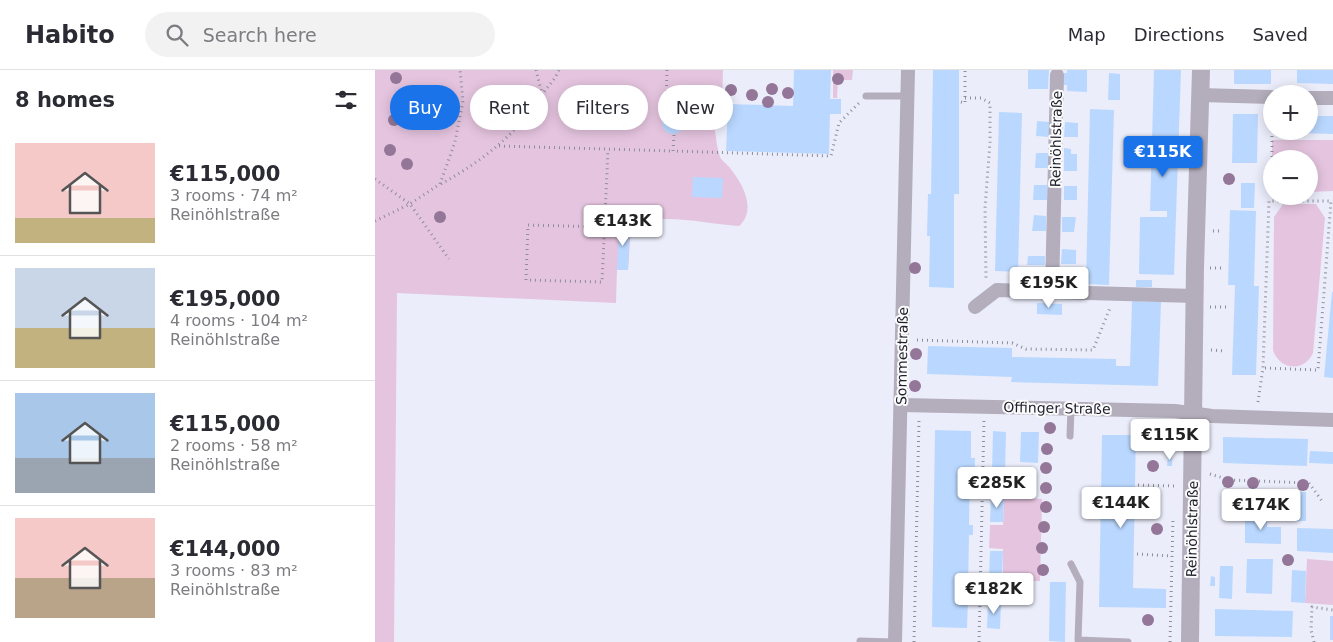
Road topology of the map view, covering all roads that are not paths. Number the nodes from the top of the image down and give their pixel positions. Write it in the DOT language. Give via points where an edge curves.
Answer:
graph roads {
  1 [pos="908,70"];
  2 [pos="1201,70"];
  3 [pos="1058,72"];
  4 [pos="1200,95"];
  5 [pos="866,96"];
  6 [pos="907,96"];
  7 [pos="1263,97"];
  8 [pos="1318,98"];
  9 [pos="1333,98"];
  10 [pos="1052,292"];
  11 [pos="1195,296"];
  12 [pos="975,307"];
  13 [pos="901,405"];
  14 [pos="1071,409"];
  15 [pos="1193,414"];
  16 [pos="1333,420"];
  17 [pos="1070,436"];
  18 [pos="1071,564"];
  19 [pos="860,641"];
  20 [pos="894,642"];
  21 [pos="1128,642"];
  22 [pos="1190,642"];
  1 -- 6 [label="street, Sommestraße"];
  2 -- 4 [label="street, Reinöhlstraße"];
  3 -- 10 [label="street, Reinöhlstraße"];
  4 -- 7 [label="street"];
  4 -- 11 [label="street, Reinöhlstraße"];
  5 -- 6 [label="lane"];
  6 -- 13 [label="street, Sommestraße"];
  8 -- 9 [label="street"];
  10 -- 11 [label="street"];
  10 -- 12 [label="street" via="997,290"];
  11 -- 15 [label="street, Reinöhlstraße"];
  13 -- 14 [label="street, Offinger Straße"];
  13 -- 20 [label="street, Sommestraße"];
  14 -- 15 [label="street, Offinger Straße"];
  14 -- 17 [label="lane"];
  15 -- 16 [label="street, Offinger Straße"];
  15 -- 22 [label="street, Reinöhlstraße"];
  18 -- 21 [label="lane" via="1080,582 1078,640"];
  19 -- 20 [label="lane"];
}
